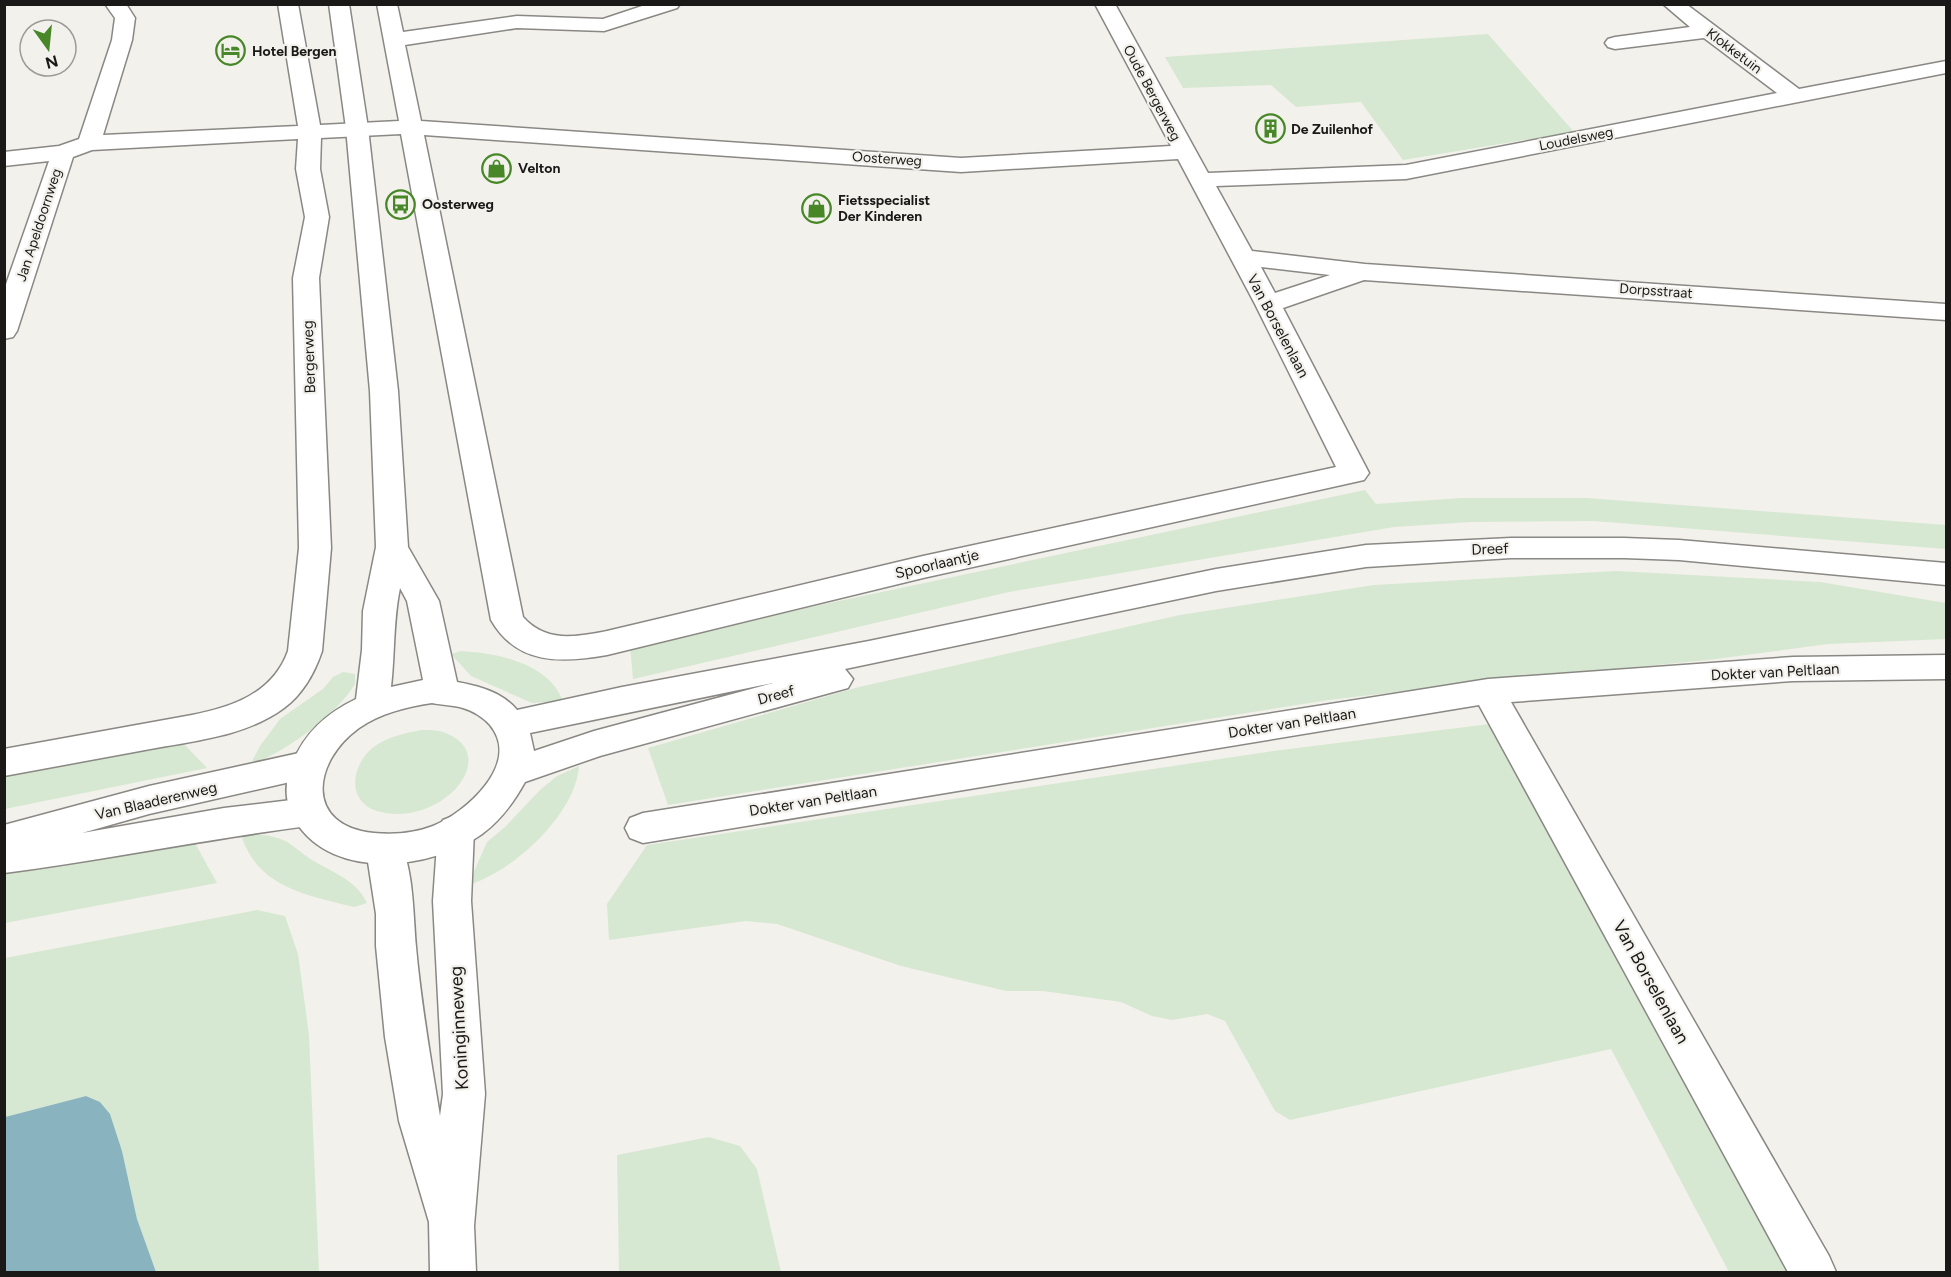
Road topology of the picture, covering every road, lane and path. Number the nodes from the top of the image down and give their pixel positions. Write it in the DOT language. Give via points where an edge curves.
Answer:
graph roads {
  1 [pos="115,4"];
  2 [pos="288,4"];
  3 [pos="339,4"];
  4 [pos="387,4"];
  5 [pos="670,4"];
  6 [pos="1105,4"];
  7 [pos="1673,4"];
  8 [pos="1707,31"];
  9 [pos="394,40"];
  10 [pos="1615,43"];
  11 [pos="1947,67"];
  12 [pos="1796,97"];
  13 [pos="411,127"];
  14 [pos="357,128"];
  15 [pos="310,131"];
  16 [pos="89,143"];
  17 [pos="1184,152"];
  18 [pos="63,153"];
  19 [pos="4,159"];
  20 [pos="1201,180"];
  21 [pos="1242,257"];
  22 [pos="1365,272"];
  23 [pos="1268,304"];
  24 [pos="1947,312"];
  25 [pos="4,331"];
  26 [pos="1354,473"];
  27 [pos="392,547"];
  28 [pos="1947,574"];
  29 [pos="1039,618"];
  30 [pos="1947,667"];
  31 [pos="1488,691"];
  32 [pos="443,693"];
  33 [pos="372,705"];
  34 [pos="508,725"];
  35 [pos="4,763"];
  36 [pos="308,765"];
  37 [pos="512,772"];
  38 [pos="308,812"];
  39 [pos="643,828"];
  40 [pos="456,830"];
  41 [pos="4,840"];
  42 [pos="385,849"];
  43 [pos="4,858"];
  44 [pos="451,1226"];
  45 [pos="453,1272"];
  46 [pos="1813,1272"];
  1 -- 16 [label="street" via="125,18 122,40"];
  2 -- 15 [label="street, Bergerweg"];
  3 -- 14 [label="street"];
  4 -- 9 [label="street"];
  5 -- 9 [label="street" via="604,25 517,22"];
  6 -- 17 [label="street, Oude Bergerweg"];
  7 -- 8 [label="street, Klokketuin"];
  8 -- 10 [label="street"];
  8 -- 12 [label="street, Klokketuin"];
  9 -- 13 [label="street"];
  11 -- 12 [label="street, Loudelsweg"];
  12 -- 20 [label="street, Loudelsweg" via="1406,171"];
  13 -- 14 [label="street, Oosterweg"];
  13 -- 17 [label="street, Oosterweg" via="961,165"];
  13 -- 26 [label="street, Spoorlaantje" via="503,605 507,620 529,643 556,648 607,643 923,567"];
  14 -- 15 [label="street, Oosterweg"];
  14 -- 27 [label="street" via="384,391"];
  15 -- 16 [label="street, Oosterweg"];
  15 -- 35 [label="street, Bergerweg" via="308,169 316,217 306,278 315,548 301,664 271,700 217,723"];
  16 -- 18 [label="street, Oosterweg"];
  17 -- 20 [label="street, Oude Bergerweg"];
  18 -- 19 [label="street, Oosterweg"];
  18 -- 25 [label="street, Jan Apeldoornweg"];
  20 -- 21 [label="street, Van Borselenlaan"];
  21 -- 22 [label="street, Dorpsstraat"];
  21 -- 23 [label="street, Van Borselenlaan"];
  22 -- 23 [label="street, Dorpsstraat"];
  22 -- 24 [label="street, Dorpsstraat"];
  23 -- 26 [label="street, Van Borselenlaan"];
  27 -- 32 [label="street" via="423,601"];
  27 -- 33 [label="street" via="379,611"];
  28 -- 29 [label="street, Dreef" via="1678,550 1447,551 1366,556 1290,567"];
  29 -- 34 [label="street, Dreef"];
  29 -- 37 [label="street, Dreef" via="840,678 594,744"];
  30 -- 31 [label="street, Dokter van Peltlaan" via="1793,669"];
  31 -- 39 [label="street, Dokter van Peltlaan"];
  31 -- 46 [label="street, Van Borselenlaan"];
  32 -- 33 [label="street" via="401,695"];
  32 -- 34 [label="street" via="461,694 486,703"];
  33 -- 36 [label="street" via="345,720 324,740"];
  34 -- 37 [label="street" via="516,740"];
  36 -- 38 [label="street" via="302,787"];
  36 -- 41 [label="street, Van Blaaderenweg" via="149,800"];
  37 -- 40 [label="street" via="503,792 488,808"];
  38 -- 42 [label="street" via="319,829 344,844"];
  38 -- 43 [label="street, Van Blaaderenweg"];
  40 -- 42 [label="street" via="416,847"];
  40 -- 44 [label="street, Koninginneweg" via="452,901 464,1094"];
  42 -- 44 [label="street, Koninginneweg" via="406,1037 420,1121"];
  44 -- 45 [label="street, Koninginneweg"];
}
